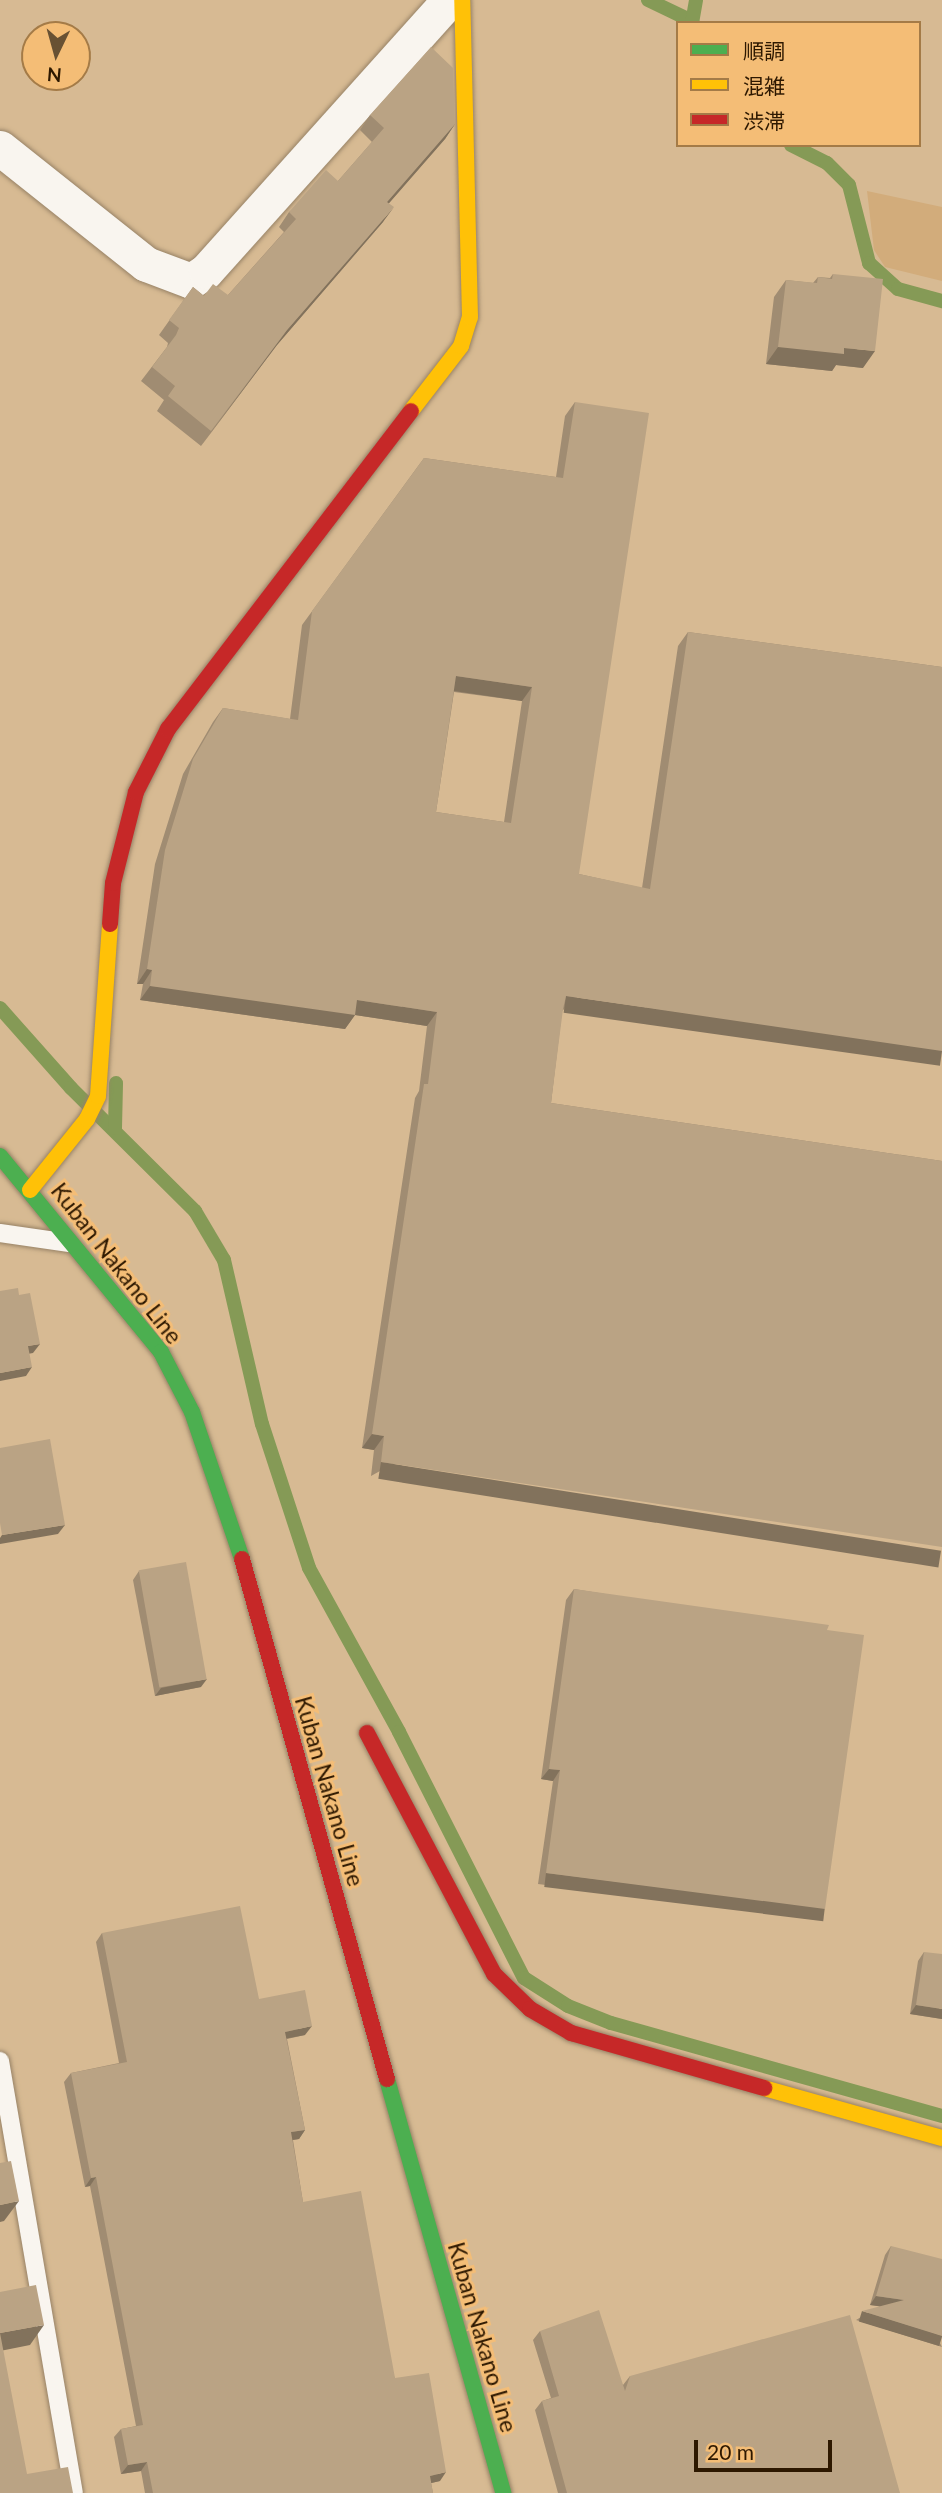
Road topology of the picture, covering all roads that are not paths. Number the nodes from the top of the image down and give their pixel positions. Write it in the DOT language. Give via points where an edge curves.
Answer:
graph roads {
  1 [pos="449,0"];
  2 [pos="462,0"];
  3 [pos="0,148"];
  4 [pos="0,1156"];
  5 [pos="30,1190"];
  6 [pos="0,1233"];
  7 [pos="78,1245"];
  8 [pos="367,1733"];
  9 [pos="0,2061"];
  10 [pos="942,2138"];
  11 [pos="75,2493"];
  12 [pos="503,2493"];
  1 -- 3 [label="street" via="206,271 191,281 146,264"];
  2 -- 5 [label="street" via="471,259 470,317 461,346 168,729 136,792 113,883 98,1096 87,1119"];
  4 -- 5 [label="street, Kuban Nakano Line"];
  5 -- 7 [label="street, Kuban Nakano Line"];
  6 -- 7 [label="lane"];
  7 -- 12 [label="street, Kuban Nakano Line" via="161,1352 191,1412 226,1504"];
  8 -- 10 [label="street" via="494,1974 530,2009 571,2033 611,2046"];
  9 -- 11 [label="lane"];
}
